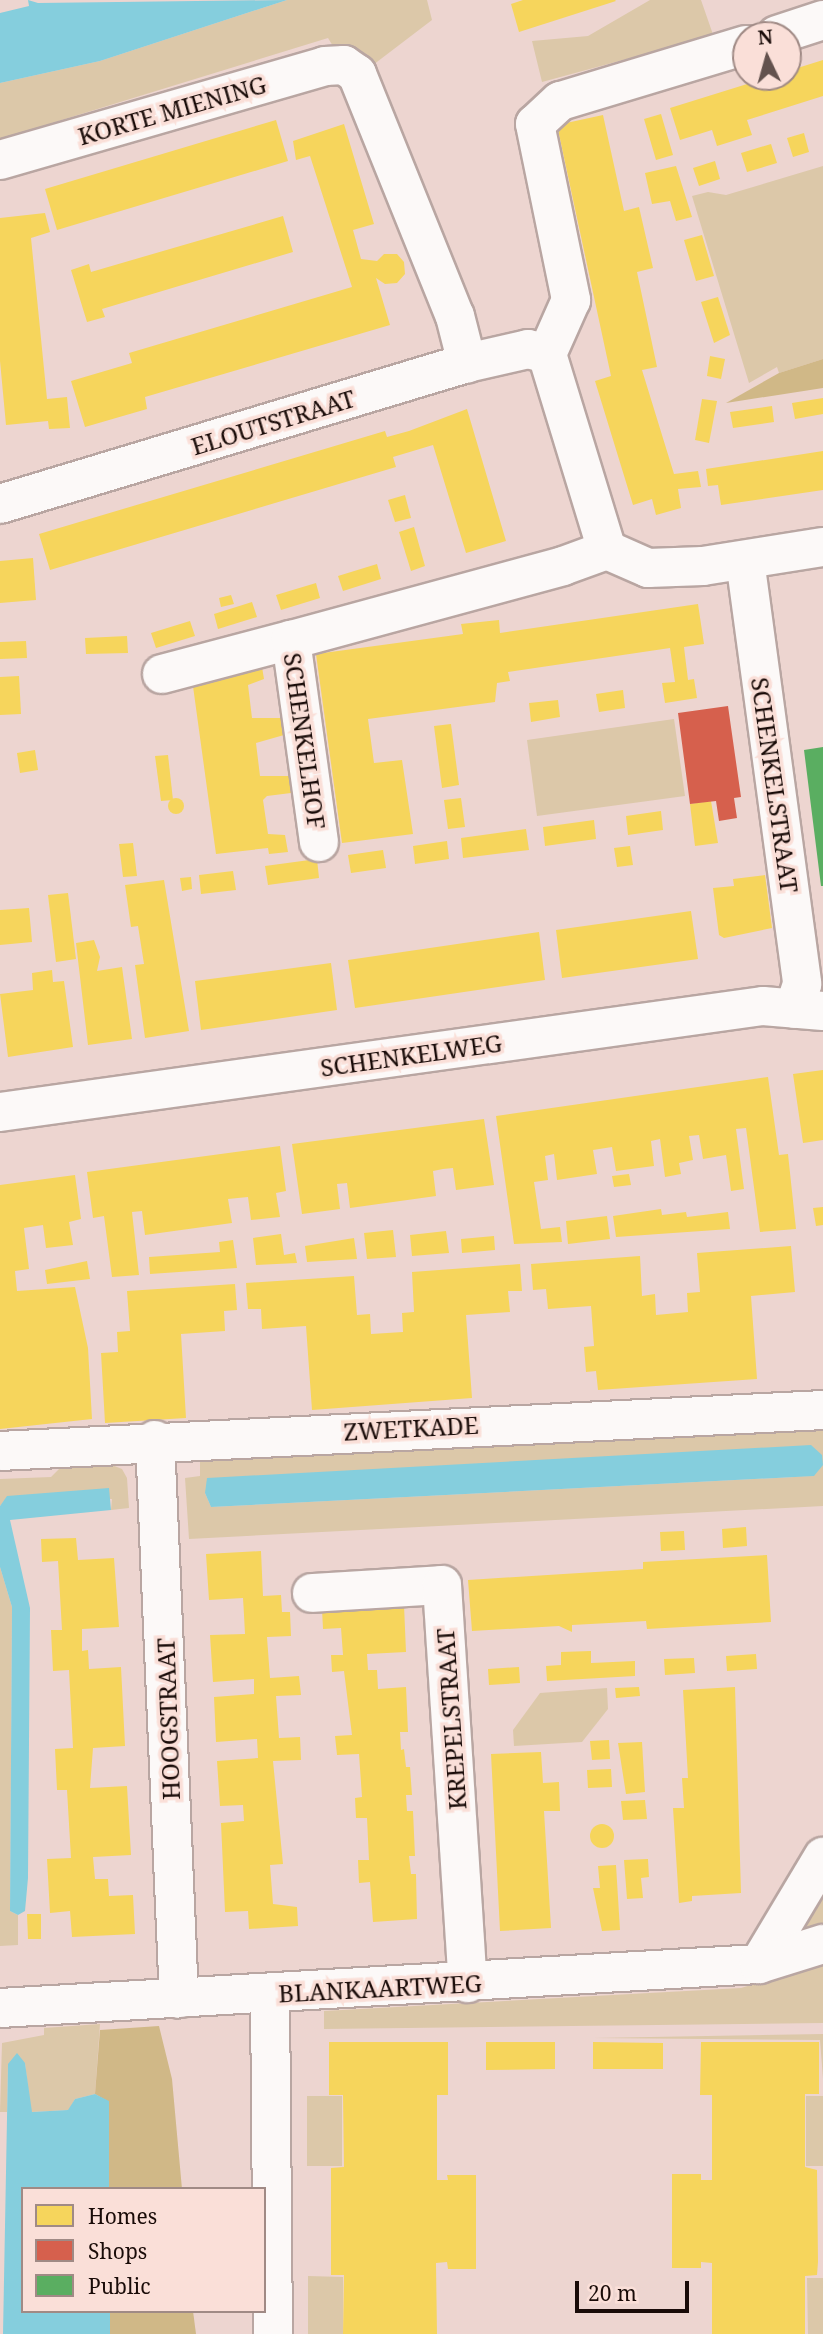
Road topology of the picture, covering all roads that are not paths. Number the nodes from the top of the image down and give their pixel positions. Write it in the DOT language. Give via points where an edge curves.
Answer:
graph roads {
  1 [pos="823,20"];
  2 [pos="802,27"];
  3 [pos="732,49"];
  4 [pos="0,160"];
  5 [pos="547,354"];
  6 [pos="467,363"];
  7 [pos="0,504"];
  8 [pos="823,547"];
  9 [pos="607,550"];
  10 [pos="745,560"];
  11 [pos="291,640"];
  12 [pos="162,674"];
  13 [pos="319,842"];
  14 [pos="808,1010"];
  15 [pos="0,1112"];
  16 [pos="823,1410"];
  17 [pos="155,1440"];
  18 [pos="0,1451"];
  19 [pos="312,1593"];
  20 [pos="823,1857"];
  21 [pos="823,1944"];
  22 [pos="759,1964"];
  23 [pos="467,1983"];
  24 [pos="271,1994"];
  25 [pos="179,1998"];
  26 [pos="0,2008"];
  27 [pos="272,2334"];
  1 -- 2 [label="street"];
  3 -- 5 [label="street" via="560,101 545,110 535,124 571,300"];
  4 -- 6 [label="street, KORTE MIENING" via="325,66 344,65 357,74 455,316"];
  5 -- 6 [label="street, ELOUTSTRAAT" via="528,349"];
  5 -- 9 [label="street"];
  6 -- 7 [label="street, ELOUTSTRAAT"];
  8 -- 10 [label="street"];
  9 -- 10 [label="street" via="648,568"];
  9 -- 11 [label="street, SCHENKELHOF"];
  10 -- 14 [label="street, SCHENKELSTRAAT"];
  11 -- 12 [label="street, SCHENKELHOF"];
  11 -- 13 [label="street, SCHENKELHOF"];
  14 -- 15 [label="street, SCHENKELWEG" via="763,1006"];
  16 -- 17 [label="street, ZWETKADE"];
  17 -- 18 [label="street, ZWETKADE"];
  17 -- 25 [label="street, HOOGSTRAAT"];
  19 -- 23 [label="street, KREPELSTRAAT" via="443,1585"];
  20 -- 22 [label="street"];
  21 -- 22 [label="street, BLANKAARTWEG"];
  22 -- 23 [label="street, BLANKAARTWEG"];
  23 -- 24 [label="street, BLANKAARTWEG"];
  24 -- 25 [label="street, BLANKAARTWEG"];
  24 -- 27 [label="street"];
  25 -- 26 [label="street, BLANKAARTWEG"];
}
